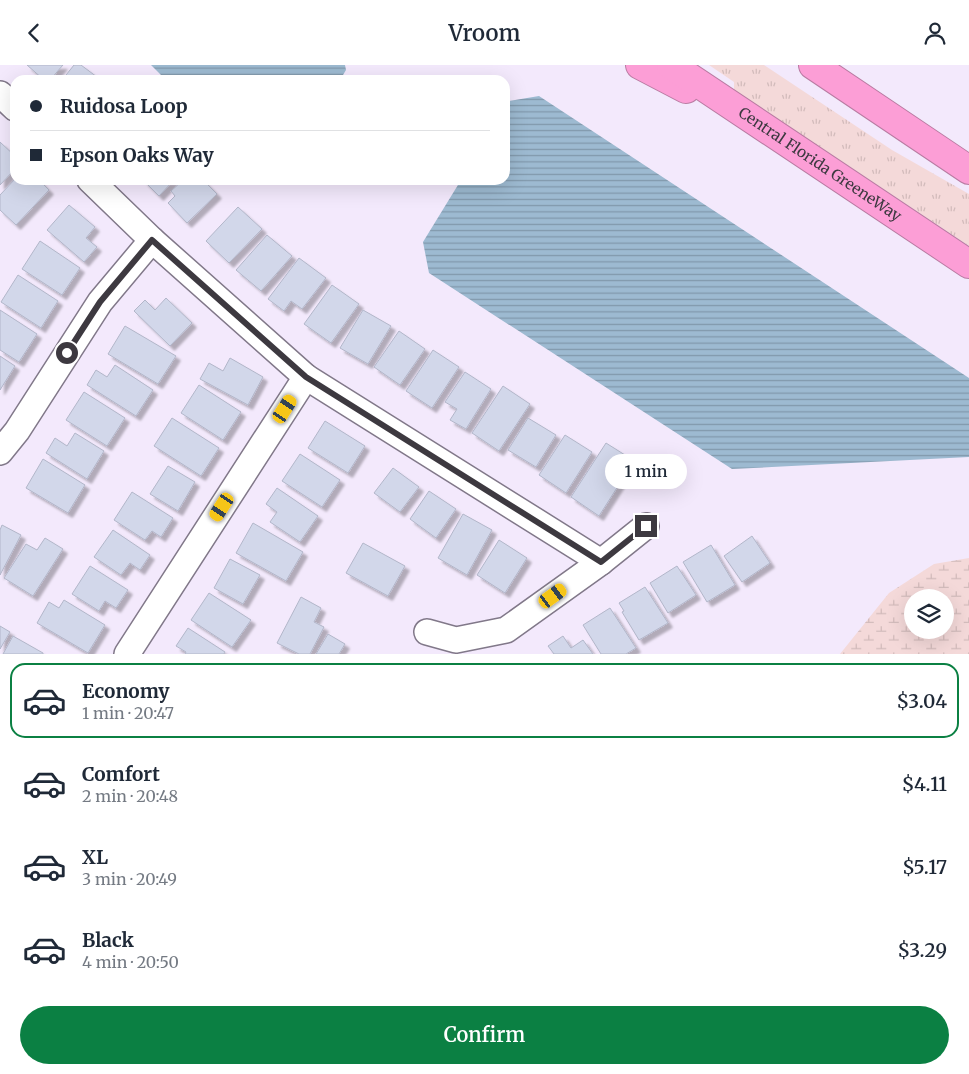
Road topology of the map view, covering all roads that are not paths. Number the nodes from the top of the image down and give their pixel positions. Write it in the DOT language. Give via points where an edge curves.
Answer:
graph roads {
  1 [pos="640,65"];
  2 [pos="671,65"];
  3 [pos="813,65"];
  4 [pos="0,94"];
  5 [pos="10,103"];
  6 [pos="782,139"];
  7 [pos="969,170"];
  8 [pos="95,185"];
  9 [pos="152,240"];
  10 [pos="969,264"];
  11 [pos="306,377"];
  12 [pos="0,452"];
  13 [pos="646,526"];
  14 [pos="601,562"];
  15 [pos="427,632"];
  16 [pos="127,654"];
  1 -- 6 [label="highway"];
  2 -- 6 [label="highway, Central Florida GreeneWay"];
  3 -- 7 [label="highway"];
  4 -- 5 [label="street"];
  6 -- 10 [label="highway, Central Florida GreeneWay"];
  8 -- 9 [label="street"];
  9 -- 11 [label="street"];
  9 -- 12 [label="street" via="100,302"];
  11 -- 14 [label="street"];
  11 -- 16 [label="street"];
  13 -- 14 [label="street"];
  14 -- 15 [label="street" via="506,630 456,640"];
}
